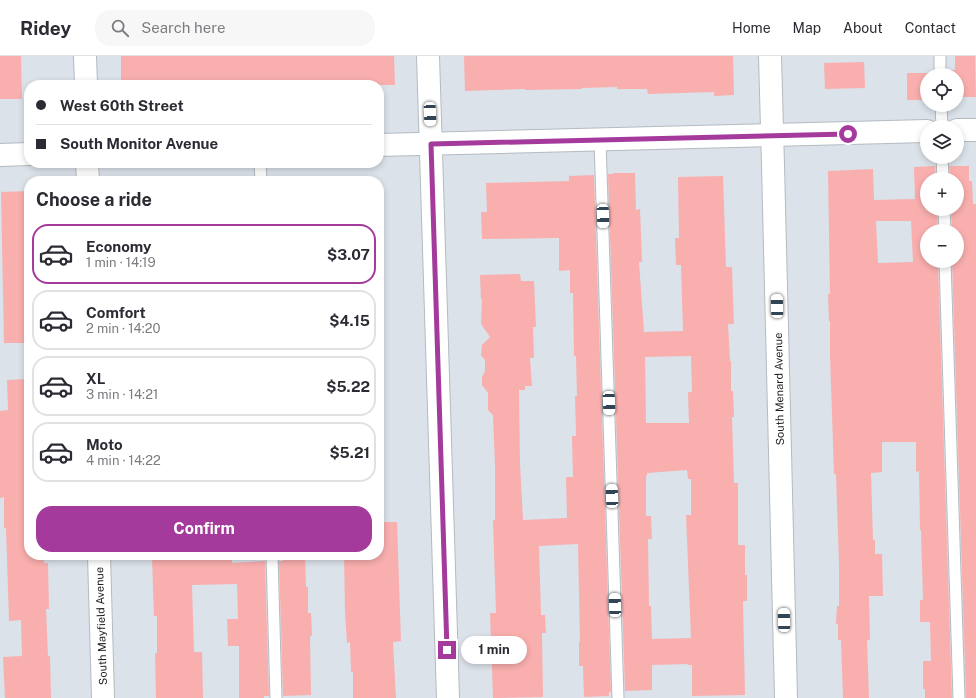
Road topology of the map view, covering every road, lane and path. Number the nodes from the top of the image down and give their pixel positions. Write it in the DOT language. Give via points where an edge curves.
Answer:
graph roads {
  1 [pos="85,56"];
  2 [pos="428,56"];
  3 [pos="770,56"];
  4 [pos="940,56"];
  5 [pos="940,68"];
  6 [pos="86,80"];
  7 [pos="964,130"];
  8 [pos="976,130"];
  9 [pos="920,131"];
  10 [pos="772,136"];
  11 [pos="600,140"];
  12 [pos="431,144"];
  13 [pos="384,145"];
  14 [pos="24,154"];
  15 [pos="0,155"];
  16 [pos="946,268"];
  17 [pos="99,560"];
  18 [pos="272,560"];
  19 [pos="103,698"];
  20 [pos="276,698"];
  21 [pos="448,698"];
  22 [pos="618,698"];
  23 [pos="786,698"];
  24 [pos="959,698"];
  1 -- 6 [label="street"];
  2 -- 12 [label="street"];
  3 -- 10 [label="street, South Menard Avenue"];
  4 -- 5 [label="lane"];
  7 -- 8 [label="street"];
  9 -- 10 [label="street"];
  10 -- 11 [label="street"];
  10 -- 23 [label="street, South Menard Avenue"];
  11 -- 12 [label="street"];
  11 -- 22 [label="lane"];
  12 -- 13 [label="street"];
  12 -- 21 [label="street"];
  14 -- 15 [label="street"];
  16 -- 24 [label="lane"];
  17 -- 19 [label="street, South Mayfield Avenue"];
  18 -- 20 [label="lane"];
}
